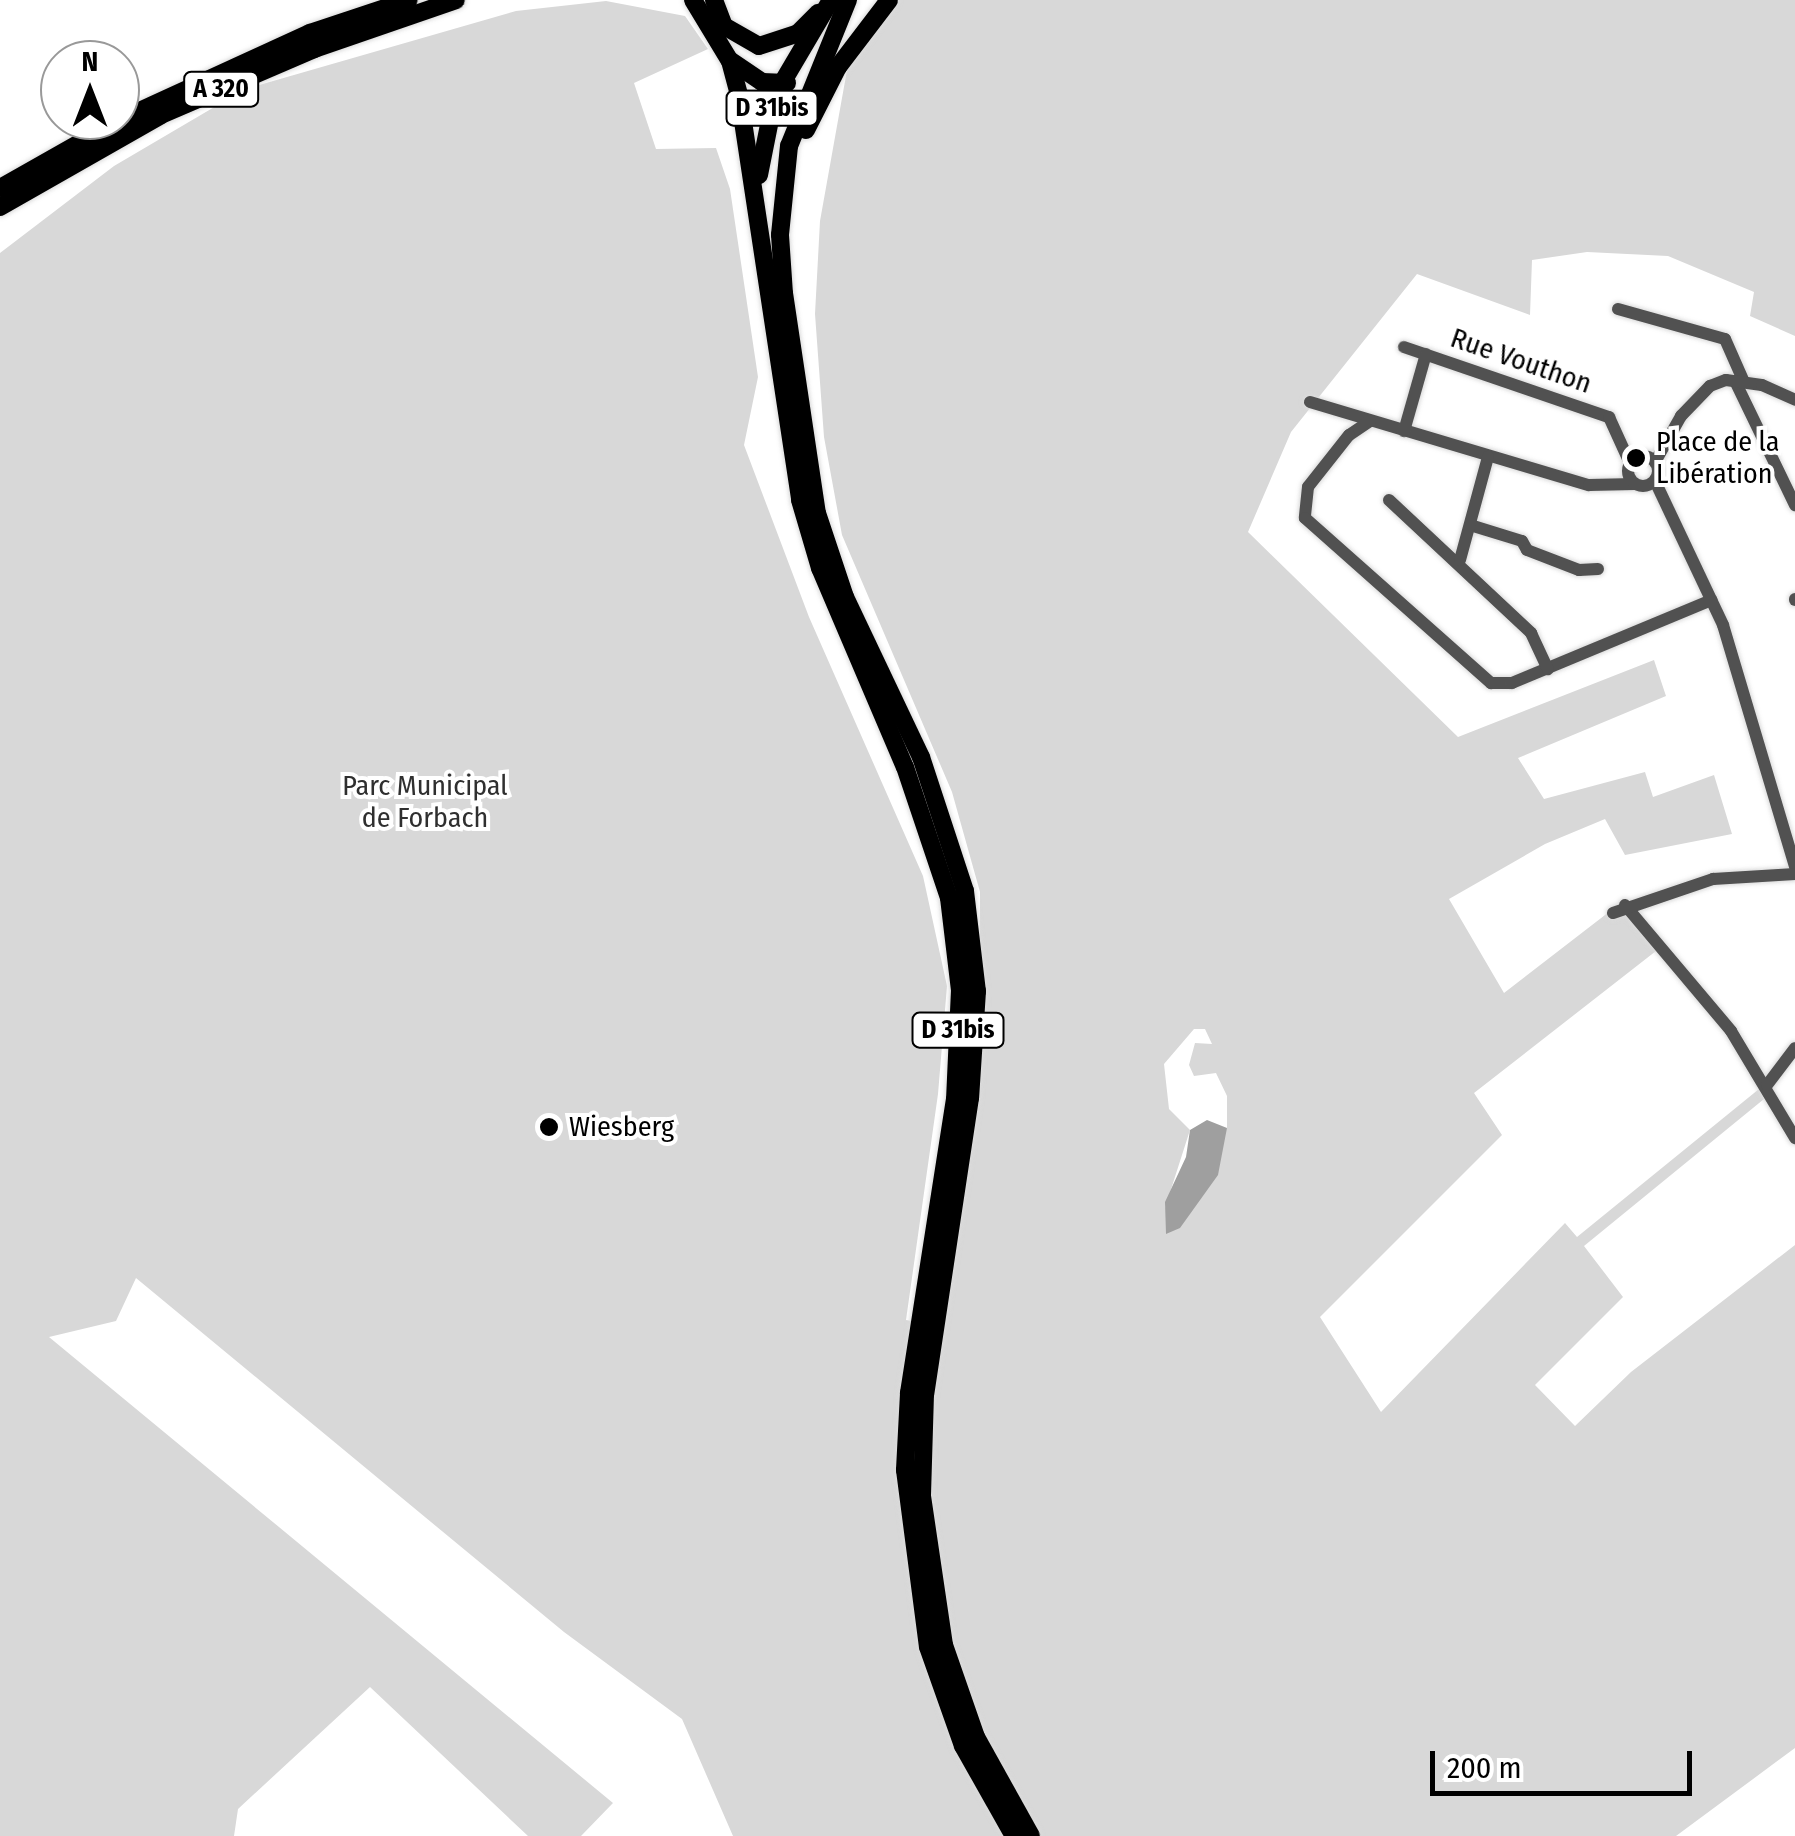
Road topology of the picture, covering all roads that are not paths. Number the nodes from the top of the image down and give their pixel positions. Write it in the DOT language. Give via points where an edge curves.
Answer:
graph roads {
  1 [pos="409,0"];
  2 [pos="456,0"];
  3 [pos="692,0"];
  4 [pos="714,0"];
  5 [pos="829,0"];
  6 [pos="848,0"];
  7 [pos="889,0"];
  8 [pos="826,48"];
  9 [pos="730,61"];
  10 [pos="780,85"];
  11 [pos="140,111"];
  12 [pos="84,140"];
  13 [pos="0,186"];
  14 [pos="0,207"];
  15 [pos="760,230"];
  16 [pos="783,278"];
  17 [pos="1618,309"];
  18 [pos="1404,347"];
  19 [pos="1426,354"];
  20 [pos="1740,381"];
  21 [pos="1795,400"];
  22 [pos="1310,402"];
  23 [pos="1370,421"];
  24 [pos="1404,431"];
  25 [pos="1488,457"];
  26 [pos="1655,462"];
  27 [pos="1630,464"];
  28 [pos="1655,481"];
  29 [pos="1635,484"];
  30 [pos="1389,500"];
  31 [pos="1795,506"];
  32 [pos="1470,526"];
  33 [pos="1460,560"];
  34 [pos="1598,569"];
  35 [pos="1711,600"];
  36 [pos="1548,668"];
  37 [pos="1789,815"];
  38 [pos="1795,871"];
  39 [pos="1795,1048"];
  40 [pos="1766,1085"];
  41 [pos="1795,1138"];
  42 [pos="1014,1836"];
  43 [pos="1031,1836"];
  1 -- 11 [label="highway, A 320" via="310,33"];
  2 -- 14 [label="highway, A 320" via="314,48 161,116"];
  3 -- 9 [label="highway"];
  4 -- 5 [label="highway" via="724,26 758,46 797,34"];
  5 -- 10 [label="highway, D 31bis"];
  6 -- 8 [label="highway, D 31bis"];
  7 -- 16 [label="highway" via="812,114 788,201"];
  8 -- 10 [label="highway" via="804,76"];
  8 -- 16 [label="highway, D 31bis" via="782,182"];
  9 -- 10 [label="highway" via="753,78"];
  9 -- 15 [label="highway"];
  10 -- 15 [label="highway, D 31bis" via="759,165"];
  12 -- 13 [label="highway, A 320"];
  15 -- 42 [label="highway, D 31bis" via="800,500 820,568 911,782 949,898 960,990 955,1100 912,1374 905,1470 928,1647 963,1746"];
  16 -- 43 [label="highway, D 31bis" via="817,514 845,598 921,758 965,892 977,991 972,1062 925,1394 922,1496 944,1645 976,1737"];
  17 -- 20 [label="street" via="1725,339"];
  18 -- 19 [label="street, Rue Vouthon"];
  19 -- 24 [label="street, Rue Vouthon"];
  19 -- 27 [label="street, Rue Vouthon" via="1609,417"];
  20 -- 21 [label="street"];
  20 -- 26 [label="street" via="1710,386 1681,416"];
  20 -- 31 [label="street"];
  22 -- 23 [label="street"];
  23 -- 24 [label="street"];
  23 -- 36 [label="street" via="1349,435 1308,487 1305,518 1491,682 1512,684"];
  24 -- 25 [label="street"];
  25 -- 29 [label="street" via="1589,485"];
  25 -- 32 [label="street"];
  26 -- 27 [label="street" via="1641,456"];
  26 -- 28 [label="street"];
  27 -- 29 [label="street"];
  28 -- 29 [label="street"];
  28 -- 35 [label="street"];
  30 -- 33 [label="street"];
  32 -- 33 [label="street"];
  32 -- 34 [label="street" via="1522,541 1527,550 1579,570"];
  33 -- 36 [label="street" via="1531,633"];
  35 -- 36 [label="street"];
  35 -- 37 [label="street"];
  37 -- 38 [label="street"];
  38 -- 40 [label="street" via="1712,879 1619,909 1731,1031"];
  39 -- 40 [label="street"];
  40 -- 41 [label="street"];
}
